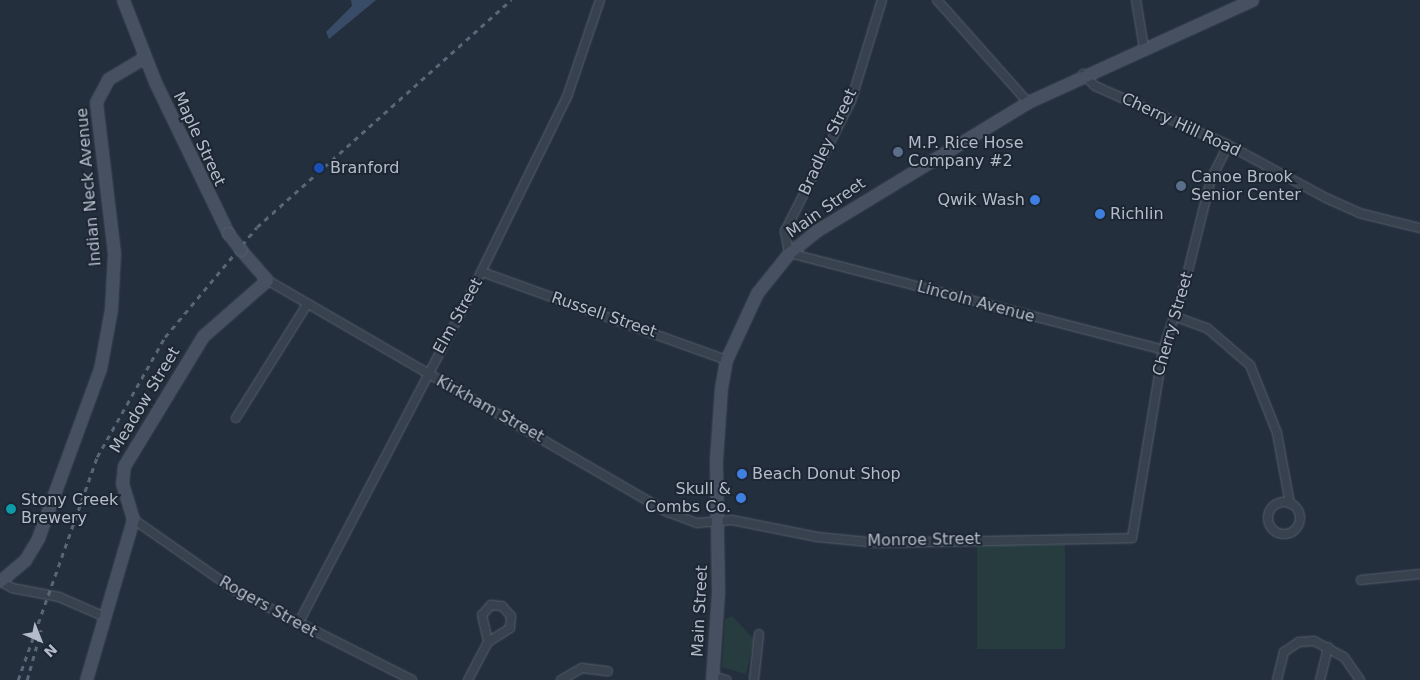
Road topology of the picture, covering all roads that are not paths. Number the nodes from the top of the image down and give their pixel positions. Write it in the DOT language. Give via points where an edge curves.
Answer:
graph roads {
  1 [pos="123,0"];
  2 [pos="600,0"];
  3 [pos="882,0"];
  4 [pos="937,0"];
  5 [pos="1136,0"];
  6 [pos="1252,0"];
  7 [pos="1144,48"];
  8 [pos="145,57"];
  9 [pos="1083,74"];
  10 [pos="1028,102"];
  11 [pos="1228,145"];
  12 [pos="1420,228"];
  13 [pos="789,253"];
  14 [pos="482,272"];
  15 [pos="267,280"];
  16 [pos="306,306"];
  17 [pos="1176,317"];
  18 [pos="1163,350"];
  19 [pos="726,360"];
  20 [pos="427,373"];
  21 [pos="236,418"];
  22 [pos="1290,504"];
  23 [pos="133,519"];
  24 [pos="717,522"];
  25 [pos="1132,538"];
  26 [pos="1420,574"];
  27 [pos="1361,580"];
  28 [pos="0,581"];
  29 [pos="105,617"];
  30 [pos="298,624"];
  31 [pos="759,634"];
  32 [pos="488,642"];
  33 [pos="1328,647"];
  34 [pos="608,671"];
  35 [pos="712,678"];
  36 [pos="86,680"];
  37 [pos="412,680"];
  38 [pos="468,680"];
  39 [pos="561,680"];
  40 [pos="726,680"];
  41 [pos="754,680"];
  42 [pos="1277,680"];
  43 [pos="1320,680"];
  44 [pos="1360,680"];
  1 -- 8 [label="street, Maple Street"];
  2 -- 14 [label="street, Elm Street" via="567,97"];
  3 -- 13 [label="street, Bradley Street" via="851,101 785,232"];
  4 -- 10 [label="street"];
  5 -- 7 [label="street"];
  6 -- 7 [label="street, Main Street"];
  7 -- 9 [label="street, Main Street"];
  8 -- 15 [label="street, Maple Street, bridge" via="228,233"];
  8 -- 28 [label="street, Indian Neck Avenue" via="108,79 96,102 114,253 111,309 100,369 38,538 25,560"];
  9 -- 10 [label="street, Main Street"];
  9 -- 11 [label="street, Cherry Hill Road" via="1095,86"];
  10 -- 13 [label="street, Main Street" via="857,204"];
  11 -- 12 [label="street, Cherry Hill Road" via="1359,213"];
  11 -- 17 [label="street, Cherry Street" via="1210,179"];
  13 -- 18 [label="street, Lincoln Avenue"];
  13 -- 19 [label="street, Main Street" via="754,299"];
  14 -- 19 [label="street, Russell Street"];
  14 -- 20 [label="street, Elm Street"];
  15 -- 16 [label="street, Kirkham Street"];
  15 -- 23 [label="street, Meadow Street" via="203,336 145,427 122,476"];
  16 -- 20 [label="street, Kirkham Street"];
  16 -- 21 [label="street"];
  17 -- 18 [label="street, Cherry Street"];
  17 -- 22 [label="street" via="1207,328 1250,365 1276,433"];
  18 -- 25 [label="street, Cherry Street"];
  19 -- 24 [label="street, Main Street" via="718,418"];
  20 -- 24 [label="street, Kirkham Street" via="668,512 697,523"];
  20 -- 30 [label="street, Elm Street"];
  22 -- 22 [label="street" via="1278,503 1269,512 1268,524 1277,533 1289,534 1298,525 1299,512"];
  23 -- 29 [label="street"];
  23 -- 30 [label="street, Rogers Street" via="236,591"];
  24 -- 25 [label="street, Monroe Street" via="732,520 817,537 879,543"];
  24 -- 35 [label="street, Main Street"];
  26 -- 27 [label="street"];
  28 -- 29 [label="street, Indian Neck Avenue" via="12,588 58,597"];
  29 -- 36 [label="street"];
  30 -- 37 [label="street, Rogers Street"];
  31 -- 41 [label="street"];
  32 -- 32 [label="street" via="482,615 491,605 502,606 512,622 505,633"];
  32 -- 38 [label="street"];
  33 -- 42 [label="street" via="1314,641 1299,642 1284,652"];
  33 -- 43 [label="street"];
  33 -- 44 [label="street" via="1344,657"];
  34 -- 39 [label="street" via="582,668"];
  35 -- 40 [label="street"];
}
